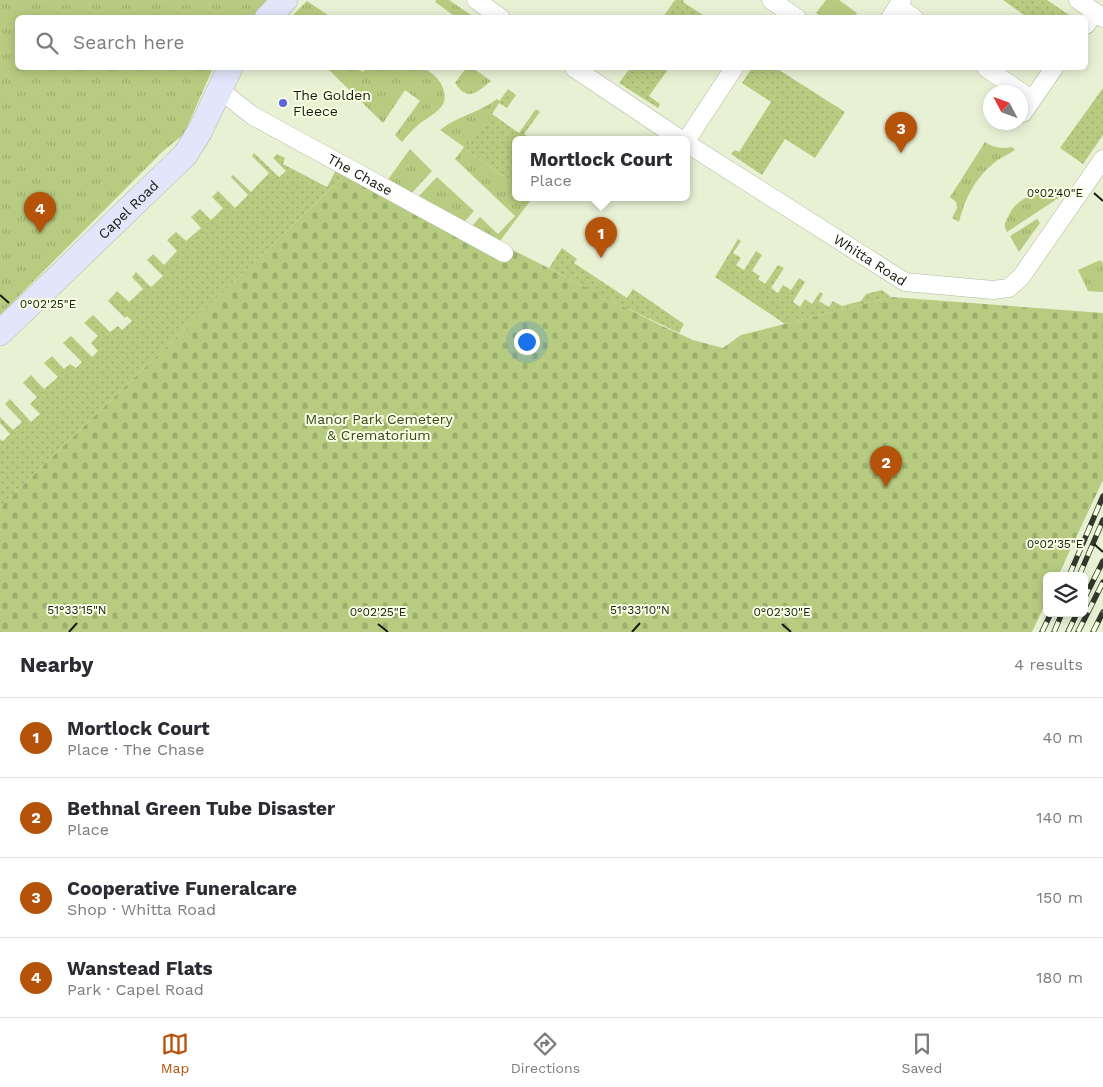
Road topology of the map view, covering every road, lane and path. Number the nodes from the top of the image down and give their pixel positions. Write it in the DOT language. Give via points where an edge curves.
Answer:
graph roads {
  1 [pos="285,0"];
  2 [pos="476,0"];
  3 [pos="1078,0"];
  4 [pos="771,7"];
  5 [pos="897,8"];
  6 [pos="270,15"];
  7 [pos="497,15"];
  8 [pos="790,15"];
  9 [pos="909,15"];
  10 [pos="1094,18"];
  11 [pos="577,70"];
  12 [pos="733,70"];
  13 [pos="988,70"];
  14 [pos="1053,70"];
  15 [pos="225,79"];
  16 [pos="676,136"];
  17 [pos="690,136"];
  18 [pos="690,145"];
  19 [pos="1103,159"];
  20 [pos="504,253"];
  21 [pos="0,333"];
  1 -- 6 [label="street"];
  2 -- 7 [label="street"];
  3 -- 10 [label="street"];
  4 -- 8 [label="street"];
  5 -- 9 [label="street"];
  11 -- 16 [label="street"];
  12 -- 17 [label="street"];
  13 -- 14 [label="street" via="1027,106"];
  15 -- 20 [label="street, The Chase" via="253,116"];
  15 -- 21 [label="street, Capel Road" via="185,154"];
  18 -- 19 [label="street, Whitta Road" via="906,282 993,290 1009,288 1021,277"];
}
